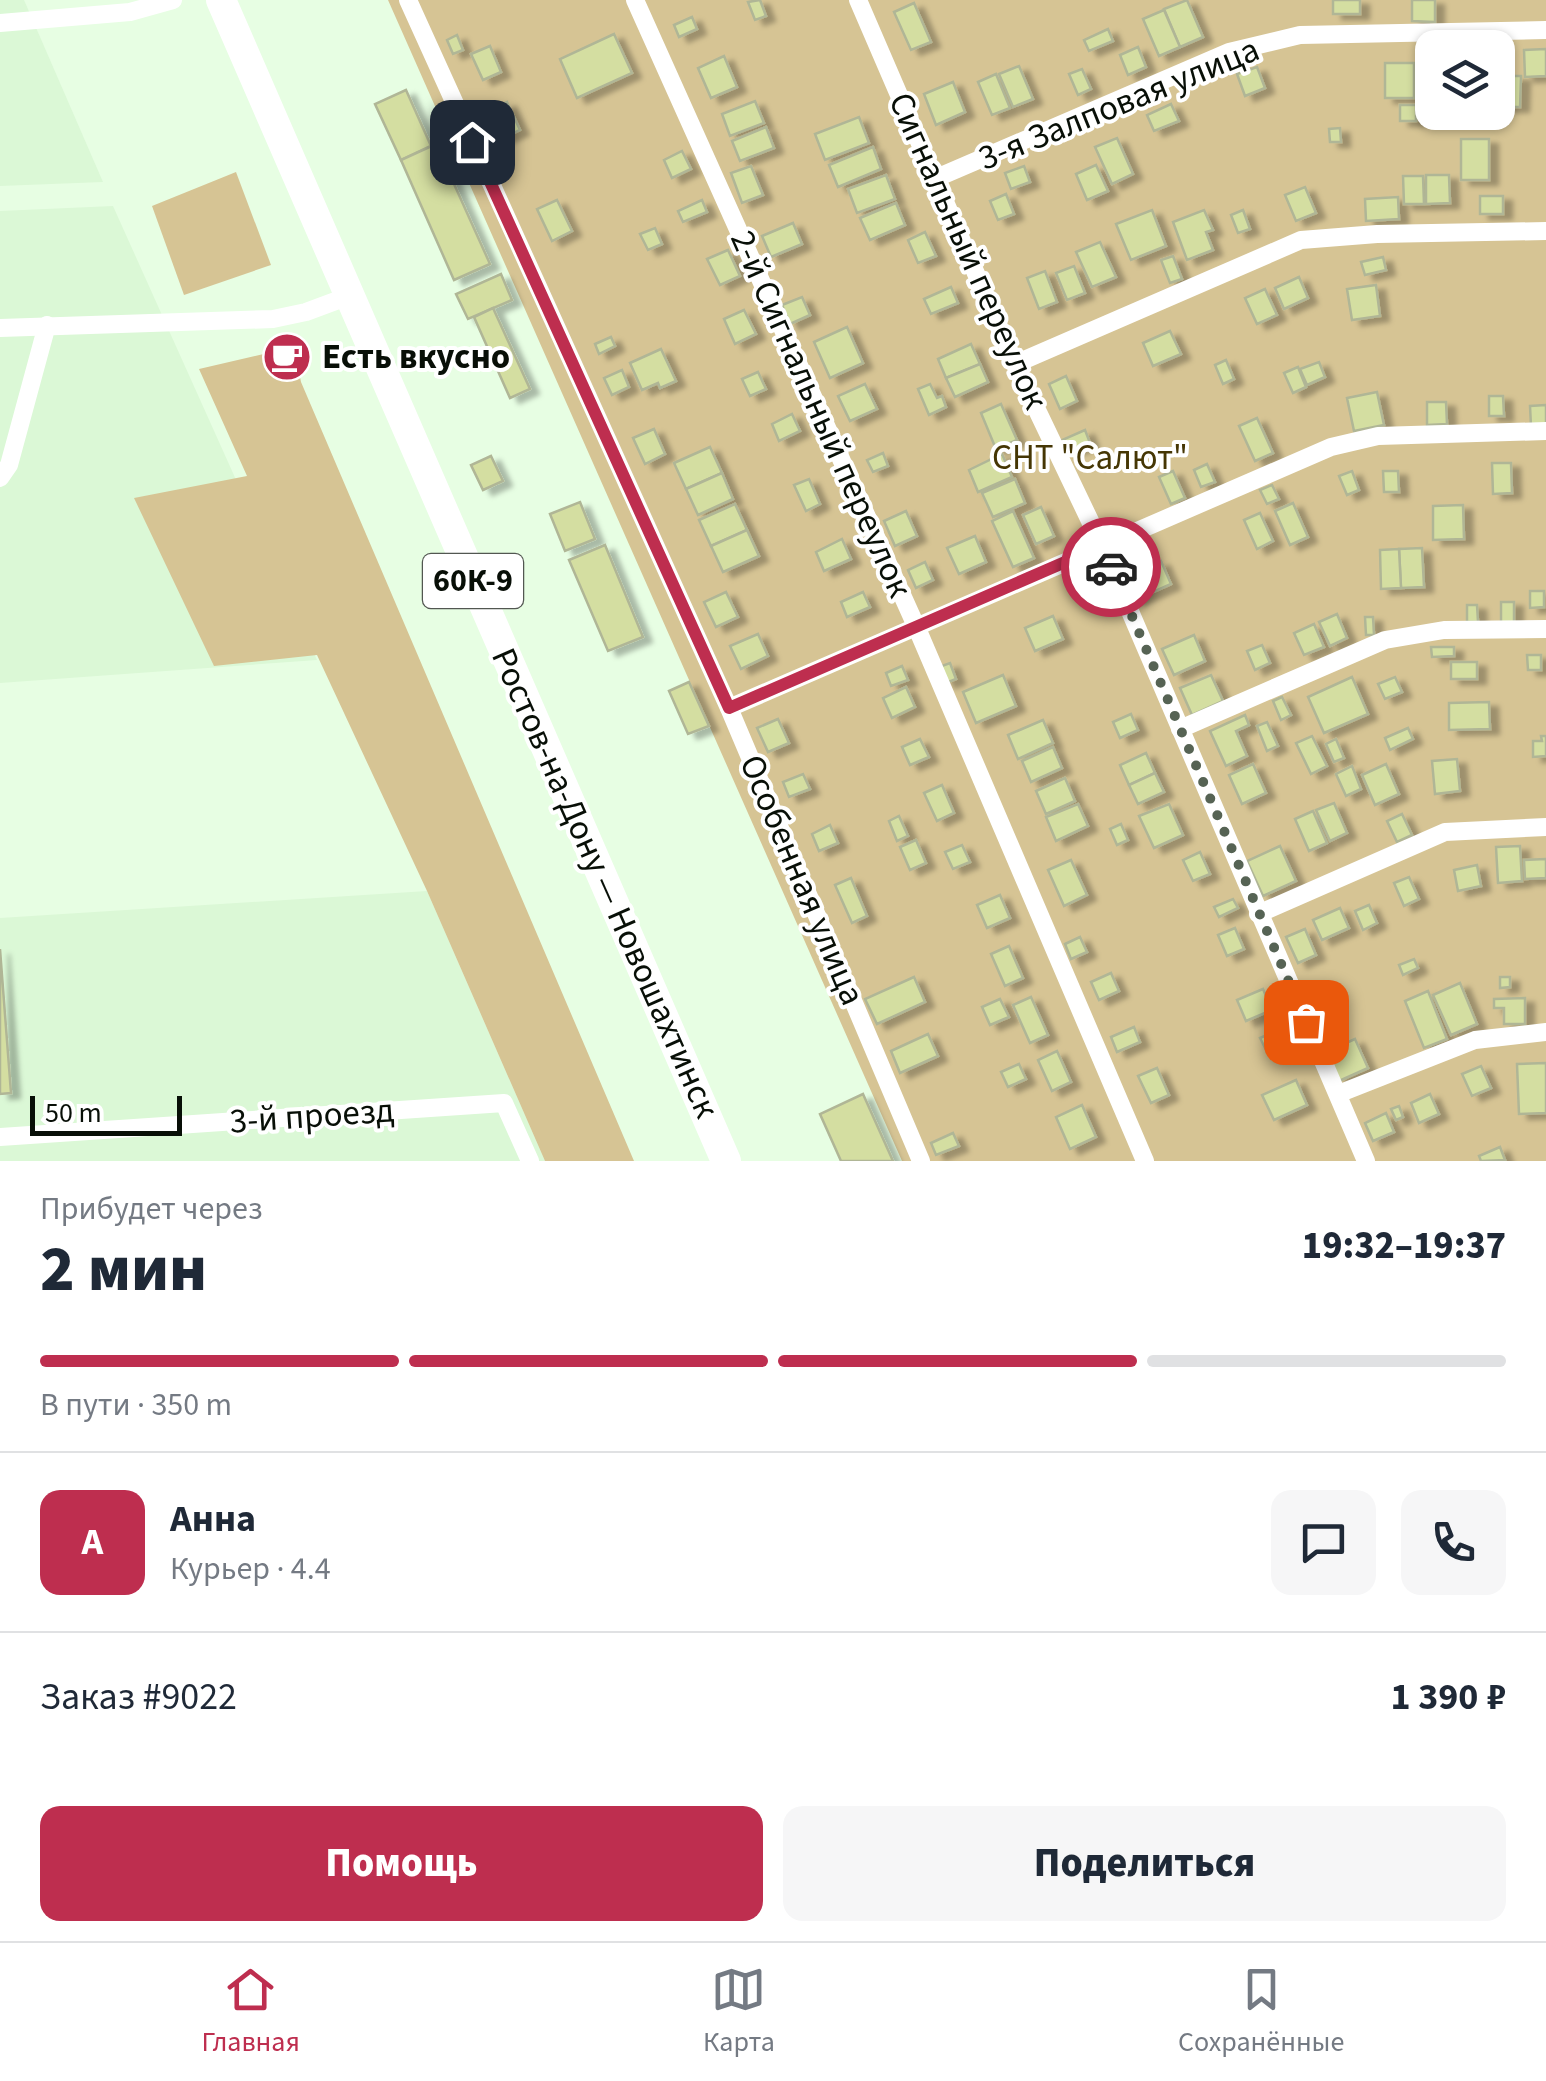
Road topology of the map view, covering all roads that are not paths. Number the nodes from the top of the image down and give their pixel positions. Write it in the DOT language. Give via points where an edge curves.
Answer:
graph roads {
  1 [pos="172,0"];
  2 [pos="221,0"];
  3 [pos="408,0"];
  4 [pos="636,0"];
  5 [pos="858,0"];
  6 [pos="128,6"];
  7 [pos="0,23"];
  8 [pos="1546,30"];
  9 [pos="934,179"];
  10 [pos="1546,231"];
  11 [pos="349,296"];
  12 [pos="47,325"];
  13 [pos="0,328"];
  14 [pos="1015,364"];
  15 [pos="1546,431"];
  16 [pos="0,478"];
  17 [pos="1102,546"];
  18 [pos="916,626"];
  19 [pos="1546,629"];
  20 [pos="729,708"];
  21 [pos="1180,729"];
  22 [pos="1546,827"];
  23 [pos="1258,914"];
  24 [pos="1546,1032"];
  25 [pos="1338,1094"];
  26 [pos="0,1137"];
  27 [pos="530,1161"];
  28 [pos="726,1161"];
  29 [pos="921,1161"];
  30 [pos="1145,1161"];
  31 [pos="1366,1161"];
  1 -- 6 [label="street"];
  2 -- 11 [label="main road, Ростов-на-Дону — Новошахтинск / 60К-9"];
  3 -- 20 [label="street, Особенная улица"];
  4 -- 18 [label="street, 2-й Сигнальный переулок"];
  5 -- 9 [label="street, Сигнальный переулок"];
  6 -- 7 [label="street"];
  8 -- 9 [label="street, 3-я Залповая улица" via="1300,35 1229,52"];
  9 -- 14 [label="street, Сигнальный переулок"];
  10 -- 14 [label="street" via="1301,240"];
  11 -- 12 [label="street" via="273,319"];
  11 -- 28 [label="main road, Ростов-на-Дону — Новошахтинск / 60К-9"];
  12 -- 13 [label="street"];
  12 -- 16 [label="street" via="10,464"];
  14 -- 17 [label="street, Сигнальный переулок"];
  15 -- 17 [label="street" via="1378,436 1331,447"];
  17 -- 18 [label="street"];
  17 -- 21 [label="street, Сигнальный переулок"];
  18 -- 20 [label="street"];
  18 -- 30 [label="street, 2-й Сигнальный переулок"];
  19 -- 21 [label="street" via="1444,630 1385,640"];
  20 -- 29 [label="street, Особенная улица"];
  21 -- 23 [label="street, Сигнальный переулок"];
  22 -- 23 [label="street" via="1445,832"];
  23 -- 25 [label="street, Сигнальный переулок"];
  24 -- 25 [label="street" via="1475,1040"];
  25 -- 31 [label="street, Сигнальный переулок"];
  26 -- 27 [label="street, 3-й проезд" via="504,1103"];
}
